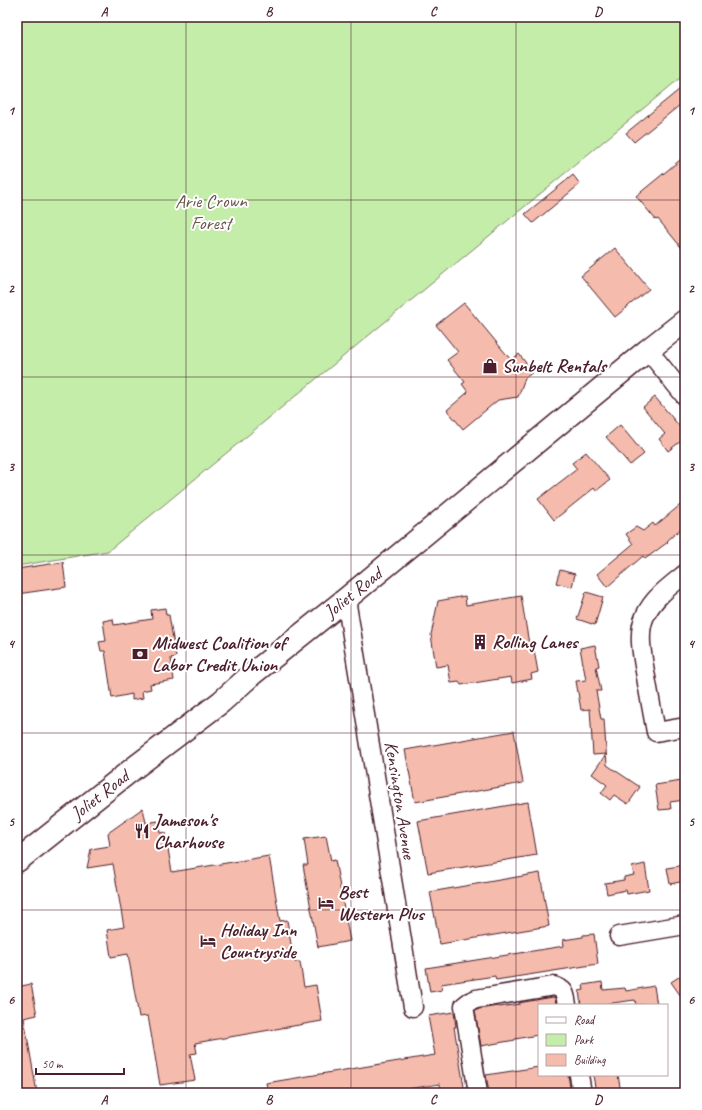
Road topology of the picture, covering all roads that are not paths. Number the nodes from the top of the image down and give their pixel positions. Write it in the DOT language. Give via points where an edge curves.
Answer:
graph roads {
  1 [pos="685,321"];
  2 [pos="648,350"];
  3 [pos="685,396"];
  4 [pos="685,574"];
  5 [pos="346,599"];
  6 [pos="685,727"];
  7 [pos="17,861"];
  8 [pos="685,925"];
  9 [pos="619,936"];
  10 [pos="566,998"];
  11 [pos="413,1008"];
  12 [pos="579,1076"];
  13 [pos="478,1093"];
  14 [pos="582,1093"];
  1 -- 2 [label="main road, Joliet Road"];
  2 -- 3 [label="street"];
  2 -- 5 [label="main road, Joliet Road"];
  4 -- 6 [label="street" via="654,602 645,617 641,632 656,732"];
  5 -- 7 [label="main road, Joliet Road" via="221,702"];
  5 -- 11 [label="street, Kensington Avenue"];
  8 -- 9 [label="street"];
  10 -- 13 [label="street" via="561,988 554,986 476,999 464,1006"];
  12 -- 14 [label="street"];
}
